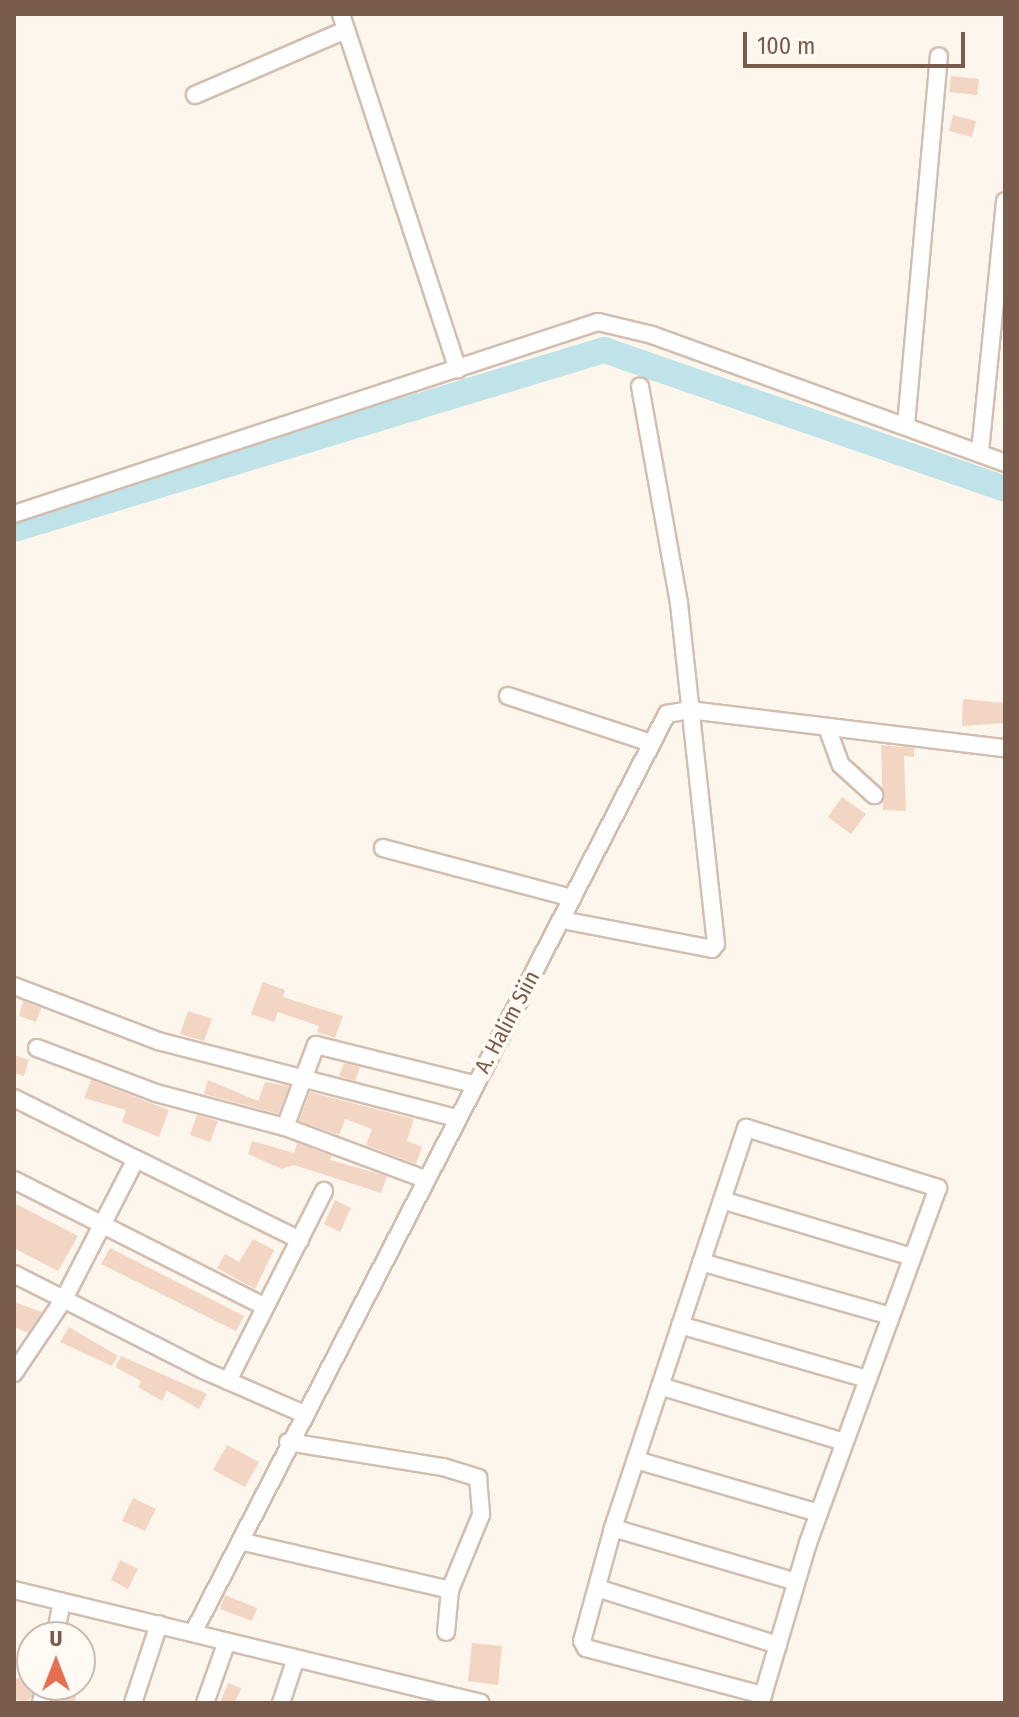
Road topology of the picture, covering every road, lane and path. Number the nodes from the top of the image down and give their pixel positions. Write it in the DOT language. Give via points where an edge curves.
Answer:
graph roads {
  1 [pos="344,22"];
  2 [pos="939,56"];
  3 [pos="195,95"];
  4 [pos="1005,201"];
  5 [pos="458,369"];
  6 [pos="640,386"];
  7 [pos="906,425"];
  8 [pos="980,452"];
  9 [pos="1005,463"];
  10 [pos="14,514"];
  11 [pos="508,696"];
  12 [pos="689,710"];
  13 [pos="828,730"];
  14 [pos="643,738"];
  15 [pos="1005,748"];
  16 [pos="874,795"];
  17 [pos="383,848"];
  18 [pos="572,898"];
  19 [pos="562,920"];
  20 [pos="14,986"];
  21 [pos="37,1048"];
  22 [pos="301,1080"];
  23 [pos="474,1084"];
  24 [pos="14,1098"];
  25 [pos="456,1118"];
  26 [pos="285,1127"];
  27 [pos="136,1159"];
  28 [pos="425,1179"];
  29 [pos="14,1180"];
  30 [pos="324,1191"];
  31 [pos="722,1200"];
  32 [pos="103,1224"];
  33 [pos="300,1240"];
  34 [pos="912,1257"];
  35 [pos="701,1262"];
  36 [pos="14,1274"];
  37 [pos="64,1299"];
  38 [pos="265,1307"];
  39 [pos="890,1316"];
  40 [pos="680,1325"];
  41 [pos="14,1373"];
  42 [pos="867,1379"];
  43 [pos="228,1381"];
  44 [pos="660,1386"];
  45 [pos="302,1413"];
  46 [pos="288,1442"];
  47 [pos="844,1442"];
  48 [pos="636,1460"];
  49 [pos="818,1513"];
  50 [pos="613,1528"];
  51 [pos="244,1542"];
  52 [pos="796,1582"];
  53 [pos="597,1588"];
  54 [pos="14,1590"];
  55 [pos="450,1590"];
  56 [pos="62,1602"];
  57 [pos="58,1621"];
  58 [pos="159,1624"];
  59 [pos="446,1632"];
  60 [pos="193,1633"];
  61 [pos="226,1644"];
  62 [pos="778,1645"];
  63 [pos="295,1661"];
  64 [pos="440,1698"];
  65 [pos="761,1699"];
  66 [pos="133,1703"];
  67 [pos="205,1703"];
  68 [pos="281,1703"];
  69 [pos="481,1703"];
  1 -- 3 [label="street"];
  1 -- 5 [label="street"];
  2 -- 7 [label="street"];
  4 -- 8 [label="street"];
  5 -- 7 [label="street" via="586,325 608,323"];
  5 -- 10 [label="street"];
  6 -- 12 [label="street" via="679,603"];
  7 -- 8 [label="street"];
  8 -- 9 [label="street"];
  11 -- 14 [label="street"];
  12 -- 13 [label="street"];
  12 -- 14 [label="street, A. Halim Siin" via="667,714"];
  12 -- 19 [label="street" via="716,947"];
  13 -- 15 [label="street"];
  13 -- 16 [label="street" via="841,765"];
  14 -- 18 [label="street, A. Halim Siin"];
  17 -- 18 [label="street"];
  18 -- 19 [label="street, A. Halim Siin"];
  19 -- 23 [label="street, A. Halim Siin"];
  20 -- 22 [label="street" via="158,1041"];
  21 -- 26 [label="street" via="156,1093"];
  22 -- 23 [label="street" via="316,1045"];
  22 -- 25 [label="street"];
  22 -- 26 [label="street"];
  23 -- 25 [label="street, A. Halim Siin"];
  24 -- 27 [label="street"];
  25 -- 28 [label="street, A. Halim Siin"];
  26 -- 28 [label="street"];
  27 -- 32 [label="street"];
  27 -- 33 [label="street"];
  28 -- 45 [label="street, A. Halim Siin"];
  29 -- 32 [label="street"];
  30 -- 33 [label="street"];
  31 -- 34 [label="street"];
  31 -- 34 [label="street" via="746,1128 938,1188"];
  31 -- 35 [label="street"];
  32 -- 37 [label="street"];
  32 -- 38 [label="street"];
  33 -- 38 [label="street"];
  34 -- 39 [label="street"];
  35 -- 39 [label="street"];
  35 -- 40 [label="street"];
  36 -- 37 [label="street"];
  37 -- 41 [label="street"];
  37 -- 43 [label="street"];
  38 -- 43 [label="street"];
  39 -- 42 [label="street"];
  40 -- 42 [label="street"];
  40 -- 44 [label="street"];
  42 -- 47 [label="street"];
  43 -- 45 [label="street"];
  44 -- 47 [label="street"];
  44 -- 48 [label="street"];
  45 -- 46 [label="street, A. Halim Siin"];
  46 -- 51 [label="street, A. Halim Siin"];
  46 -- 55 [label="street" via="443,1467 478,1478 481,1515"];
  47 -- 49 [label="street"];
  48 -- 49 [label="street"];
  48 -- 50 [label="street"];
  49 -- 52 [label="street"];
  50 -- 52 [label="street"];
  50 -- 53 [label="street"];
  51 -- 55 [label="street"];
  51 -- 60 [label="street, A. Halim Siin"];
  52 -- 62 [label="street"];
  53 -- 62 [label="street"];
  53 -- 65 [label="street" via="582,1641 586,1648"];
  54 -- 56 [label="street"];
  55 -- 59 [label="street"];
  56 -- 57 [label="street"];
  56 -- 58 [label="street"];
  58 -- 60 [label="street"];
  58 -- 66 [label="street"];
  60 -- 61 [label="street"];
  61 -- 63 [label="street"];
  61 -- 67 [label="street"];
  62 -- 65 [label="street"];
  63 -- 64 [label="street"];
  63 -- 68 [label="street"];
  64 -- 69 [label="street"];
}
